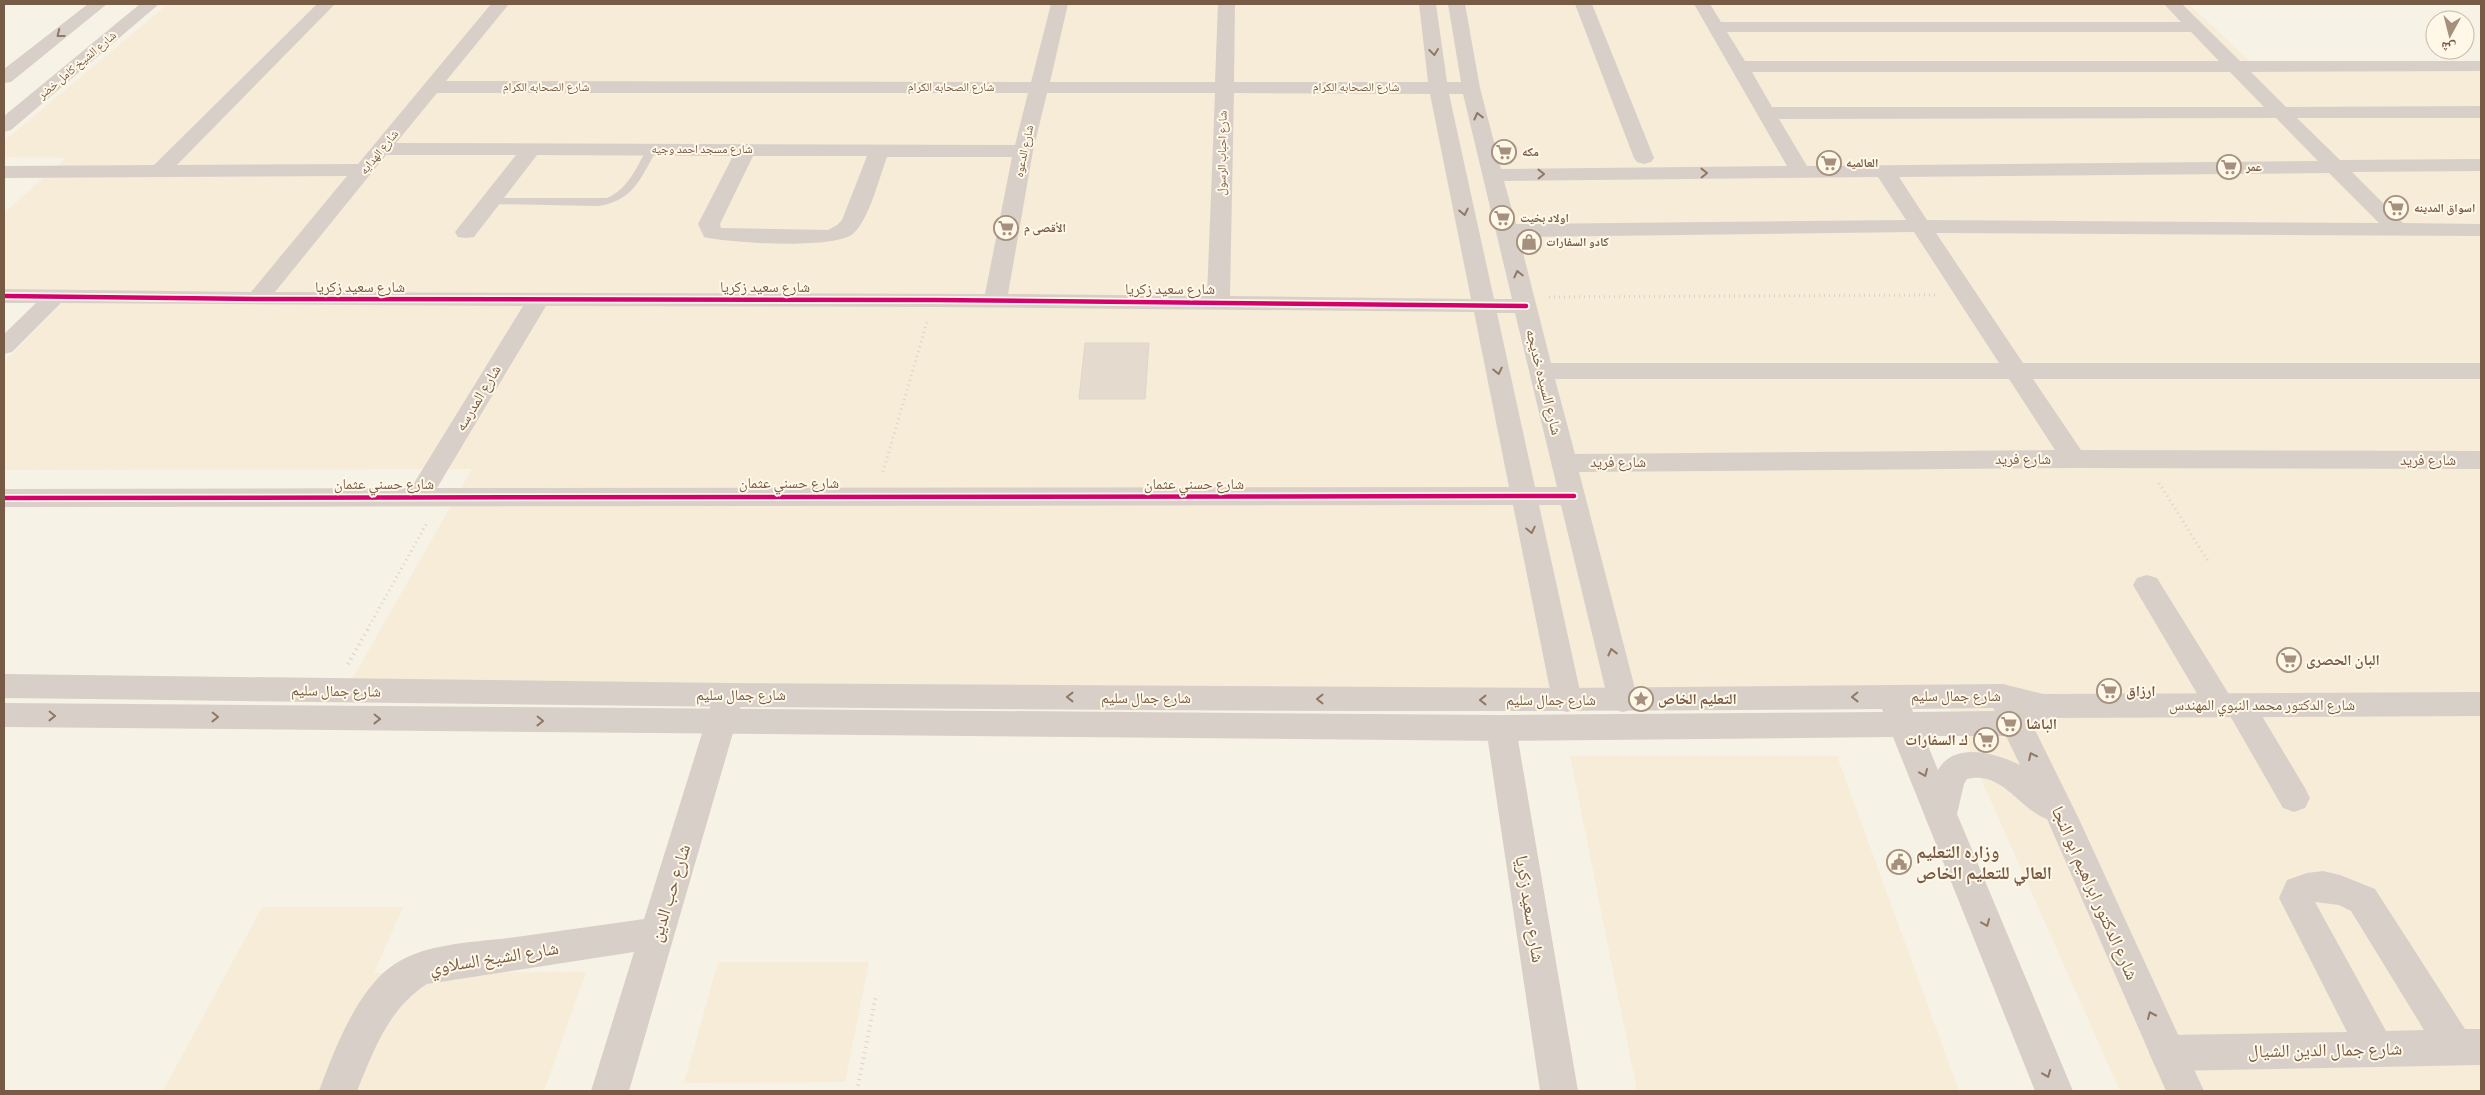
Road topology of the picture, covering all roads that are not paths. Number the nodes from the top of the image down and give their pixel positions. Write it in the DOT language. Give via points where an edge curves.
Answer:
graph roads {
  1 [pos="98,4"];
  2 [pos="150,4"];
  3 [pos="326,4"];
  4 [pos="500,4"];
  5 [pos="1060,4"];
  6 [pos="1227,4"];
  7 [pos="1428,4"];
  8 [pos="1457,4"];
  9 [pos="1583,4"];
  10 [pos="1702,4"];
  11 [pos="2173,4"];
  12 [pos="1716,27"];
  13 [pos="2195,27"];
  14 [pos="2233,66"];
  15 [pos="2481,66"];
  16 [pos="1740,67"];
  17 [pos="4,78"];
  18 [pos="431,87"];
  19 [pos="1039,87"];
  20 [pos="1224,87"];
  21 [pos="1438,87"];
  22 [pos="1471,88"];
  23 [pos="2279,112"];
  24 [pos="2481,112"];
  25 [pos="1767,113"];
  26 [pos="4,126"];
  27 [pos="381,149"];
  28 [pos="747,149"];
  29 [pos="531,150"];
  30 [pos="652,150"];
  31 [pos="880,150"];
  32 [pos="1023,151"];
  33 [pos="1644,158"];
  34 [pos="1797,164"];
  35 [pos="2481,165"];
  36 [pos="2332,166"];
  37 [pos="1491,168"];
  38 [pos="364,170"];
  39 [pos="4,172"];
  40 [pos="159,172"];
  41 [pos="1885,172"];
  42 [pos="490,201"];
  43 [pos="1920,226"];
  44 [pos="2396,229"];
  45 [pos="2481,230"];
  46 [pos="1508,231"];
  47 [pos="466,232"];
  48 [pos="4,296"];
  49 [pos="55,297"];
  50 [pos="256,300"];
  51 [pos="538,300"];
  52 [pos="995,301"];
  53 [pos="1524,301"];
  54 [pos="1218,302"];
  55 [pos="1484,305"];
  56 [pos="4,348"];
  57 [pos="1542,371"];
  58 [pos="2015,371"];
  59 [pos="2481,371"];
  60 [pos="2074,459"];
  61 [pos="2481,460"];
  62 [pos="1564,463"];
  63 [pos="431,496"];
  64 [pos="1524,496"];
  65 [pos="1574,496"];
  66 [pos="4,498"];
  67 [pos="2147,585"];
  68 [pos="4,686"];
  69 [pos="1567,700"];
  70 [pos="1623,700"];
  71 [pos="2481,704"];
  72 [pos="2229,705"];
  73 [pos="2021,708"];
  74 [pos="725,709"];
  75 [pos="1898,710"];
  76 [pos="4,715"];
  77 [pos="1501,728"];
  78 [pos="2294,798"];
  79 [pos="1941,813"];
  80 [pos="2062,817"];
  81 [pos="658,933"];
  82 [pos="2468,1047"];
  83 [pos="2375,1048"];
  84 [pos="2168,1053"];
  85 [pos="338,1091"];
  86 [pos="610,1091"];
  87 [pos="1559,1091"];
  88 [pos="2054,1091"];
  89 [pos="2186,1091"];
  1 -- 17 [label="street, one-way"];
  2 -- 26 [label="street, شارع الشيخ كامل خضر"];
  3 -- 40 [label="street"];
  4 -- 18 [label="street, شارع الهدايه"];
  5 -- 19 [label="street, شارع الدعوه"];
  6 -- 20 [label="street, شارع احباب الرسول"];
  7 -- 21 [label="street, one-way"];
  8 -- 22 [label="street, شارع السيده خديجه"];
  9 -- 33 [label="street"];
  10 -- 12 [label="street"];
  11 -- 13 [label="street"];
  12 -- 13 [label="street"];
  12 -- 16 [label="street"];
  13 -- 14 [label="street"];
  14 -- 15 [label="street"];
  14 -- 16 [label="street"];
  14 -- 23 [label="street"];
  16 -- 25 [label="street"];
  18 -- 19 [label="street, شارع الصحابه الكرام"];
  18 -- 27 [label="street, شارع الهدايه"];
  19 -- 20 [label="street, شارع الصحابه الكرام"];
  19 -- 32 [label="street, شارع الدعوه"];
  20 -- 21 [label="street, شارع الصحابه الكرام"];
  20 -- 54 [label="street, شارع احباب الرسول"];
  21 -- 22 [label="street, شارع الصحابه الكرام"];
  21 -- 55 [label="street, one-way"];
  37 -- 22 [label="street, شارع السيده خديجه, one-way"];
  23 -- 24 [label="street"];
  23 -- 25 [label="street"];
  23 -- 36 [label="street"];
  25 -- 34 [label="street"];
  27 -- 29 [label="street, شارع مسجد احمد وجيه"];
  27 -- 38 [label="street, شارع الهدايه"];
  28 -- 30 [label="street, شارع مسجد احمد وجيه"];
  28 -- 31 [label="street, شارع مسجد احمد وجيه"];
  28 -- 31 [label="street" via="709,224 712,232 725,235 831,236 845,230 852,222"];
  29 -- 30 [label="street, شارع مسجد احمد وجيه"];
  29 -- 42 [label="street"];
  30 -- 42 [label="lane" via="626,194 614,200 599,203"];
  31 -- 32 [label="street, شارع مسجد احمد وجيه"];
  32 -- 52 [label="street, شارع الدعوه"];
  33 -- 34 [label="street"];
  33 -- 37 [label="street"];
  37 -- 34 [label="street, one-way"];
  34 -- 41 [label="street"];
  35 -- 36 [label="street"];
  36 -- 41 [label="street"];
  36 -- 44 [label="street"];
  37 -- 46 [label="street, شارع السيده خديجه"];
  38 -- 40 [label="street"];
  38 -- 50 [label="street, شارع الهدايه"];
  39 -- 40 [label="street"];
  41 -- 43 [label="street"];
  42 -- 47 [label="street"];
  43 -- 44 [label="street"];
  43 -- 46 [label="street"];
  43 -- 58 [label="street"];
  44 -- 45 [label="street"];
  53 -- 46 [label="street, شارع السيده خديجه, one-way"];
  48 -- 49 [label="street, شارع سعيد زكريا"];
  49 -- 50 [label="street, شارع سعيد زكريا"];
  49 -- 56 [label="street"];
  50 -- 51 [label="street, شارع سعيد زكريا"];
  51 -- 52 [label="street, شارع سعيد زكريا"];
  51 -- 63 [label="street, شارع المدرسه"];
  52 -- 54 [label="street, شارع سعيد زكريا"];
  53 -- 55 [label="street, شارع سعيد زكريا"];
  53 -- 57 [label="street, شارع السيده خديجه"];
  54 -- 55 [label="street, شارع سعيد زكريا"];
  55 -- 64 [label="street, one-way"];
  57 -- 58 [label="street"];
  57 -- 62 [label="street, شارع السيده خديجه"];
  58 -- 59 [label="street"];
  58 -- 60 [label="street"];
  60 -- 61 [label="street, شارع فريد"];
  60 -- 62 [label="street, شارع فريد"];
  62 -- 65 [label="street, شارع السيده خديجه"];
  63 -- 64 [label="street, شارع حسني عثمان"];
  63 -- 66 [label="street, شارع حسني عثمان"];
  64 -- 65 [label="street, شارع حسني عثمان"];
  64 -- 69 [label="street, one-way"];
  70 -- 65 [label="street, شارع السيده خديجه, one-way"];
  67 -- 72 [label="street"];
  68 -- 74 [label="street, شارع جمال سليم" via="333,691"];
  69 -- 70 [label="street, شارع جمال سليم"];
  69 -- 74 [label="street, شارع جمال سليم, one-way"];
  75 -- 70 [label="street, شارع جمال سليم, one-way"];
  71 -- 72 [label="street, شارع الدكتور محمد النبوي المهندس"];
  72 -- 73 [label="street, شارع الدكتور محمد النبوي المهندس"];
  72 -- 78 [label="street"];
  73 -- 75 [label="street, شارع جمال سليم"];
  80 -- 73 [label="street, شارع الدكتور ابراهيم ابو النجا, one-way"];
  76 -- 74 [label="street, شارع جمال سليم, one-way"];
  74 -- 77 [label="street, شارع جمال سليم"];
  74 -- 81 [label="street, شارع حب الدين"];
  75 -- 77 [label="street, شارع جمال سليم"];
  75 -- 79 [label="street, one-way"];
  77 -- 87 [label="street, شارع سعيد زكريا"];
  79 -- 80 [label="street" via="1950,778 1956,769 1968,765 1986,766 2011,774"];
  79 -- 88 [label="street, one-way"];
  84 -- 80 [label="street, شارع الدكتور ابراهيم ابو النجا, one-way"];
  81 -- 85 [label="street, شارع الشيخ السلاوي" via="416,970 392,987 376,1009"];
  81 -- 86 [label="street, شارع حب الدين"];
  82 -- 83 [label="street, شارع جمال الدين الشيال"];
  82 -- 83 [label="street" via="2363,900 2338,888 2306,887 2296,898 2300,908"];
  83 -- 84 [label="street, شارع جمال الدين الشيال"];
  84 -- 89 [label="street, شارع الدكتور ابراهيم ابو النجا"];
}
